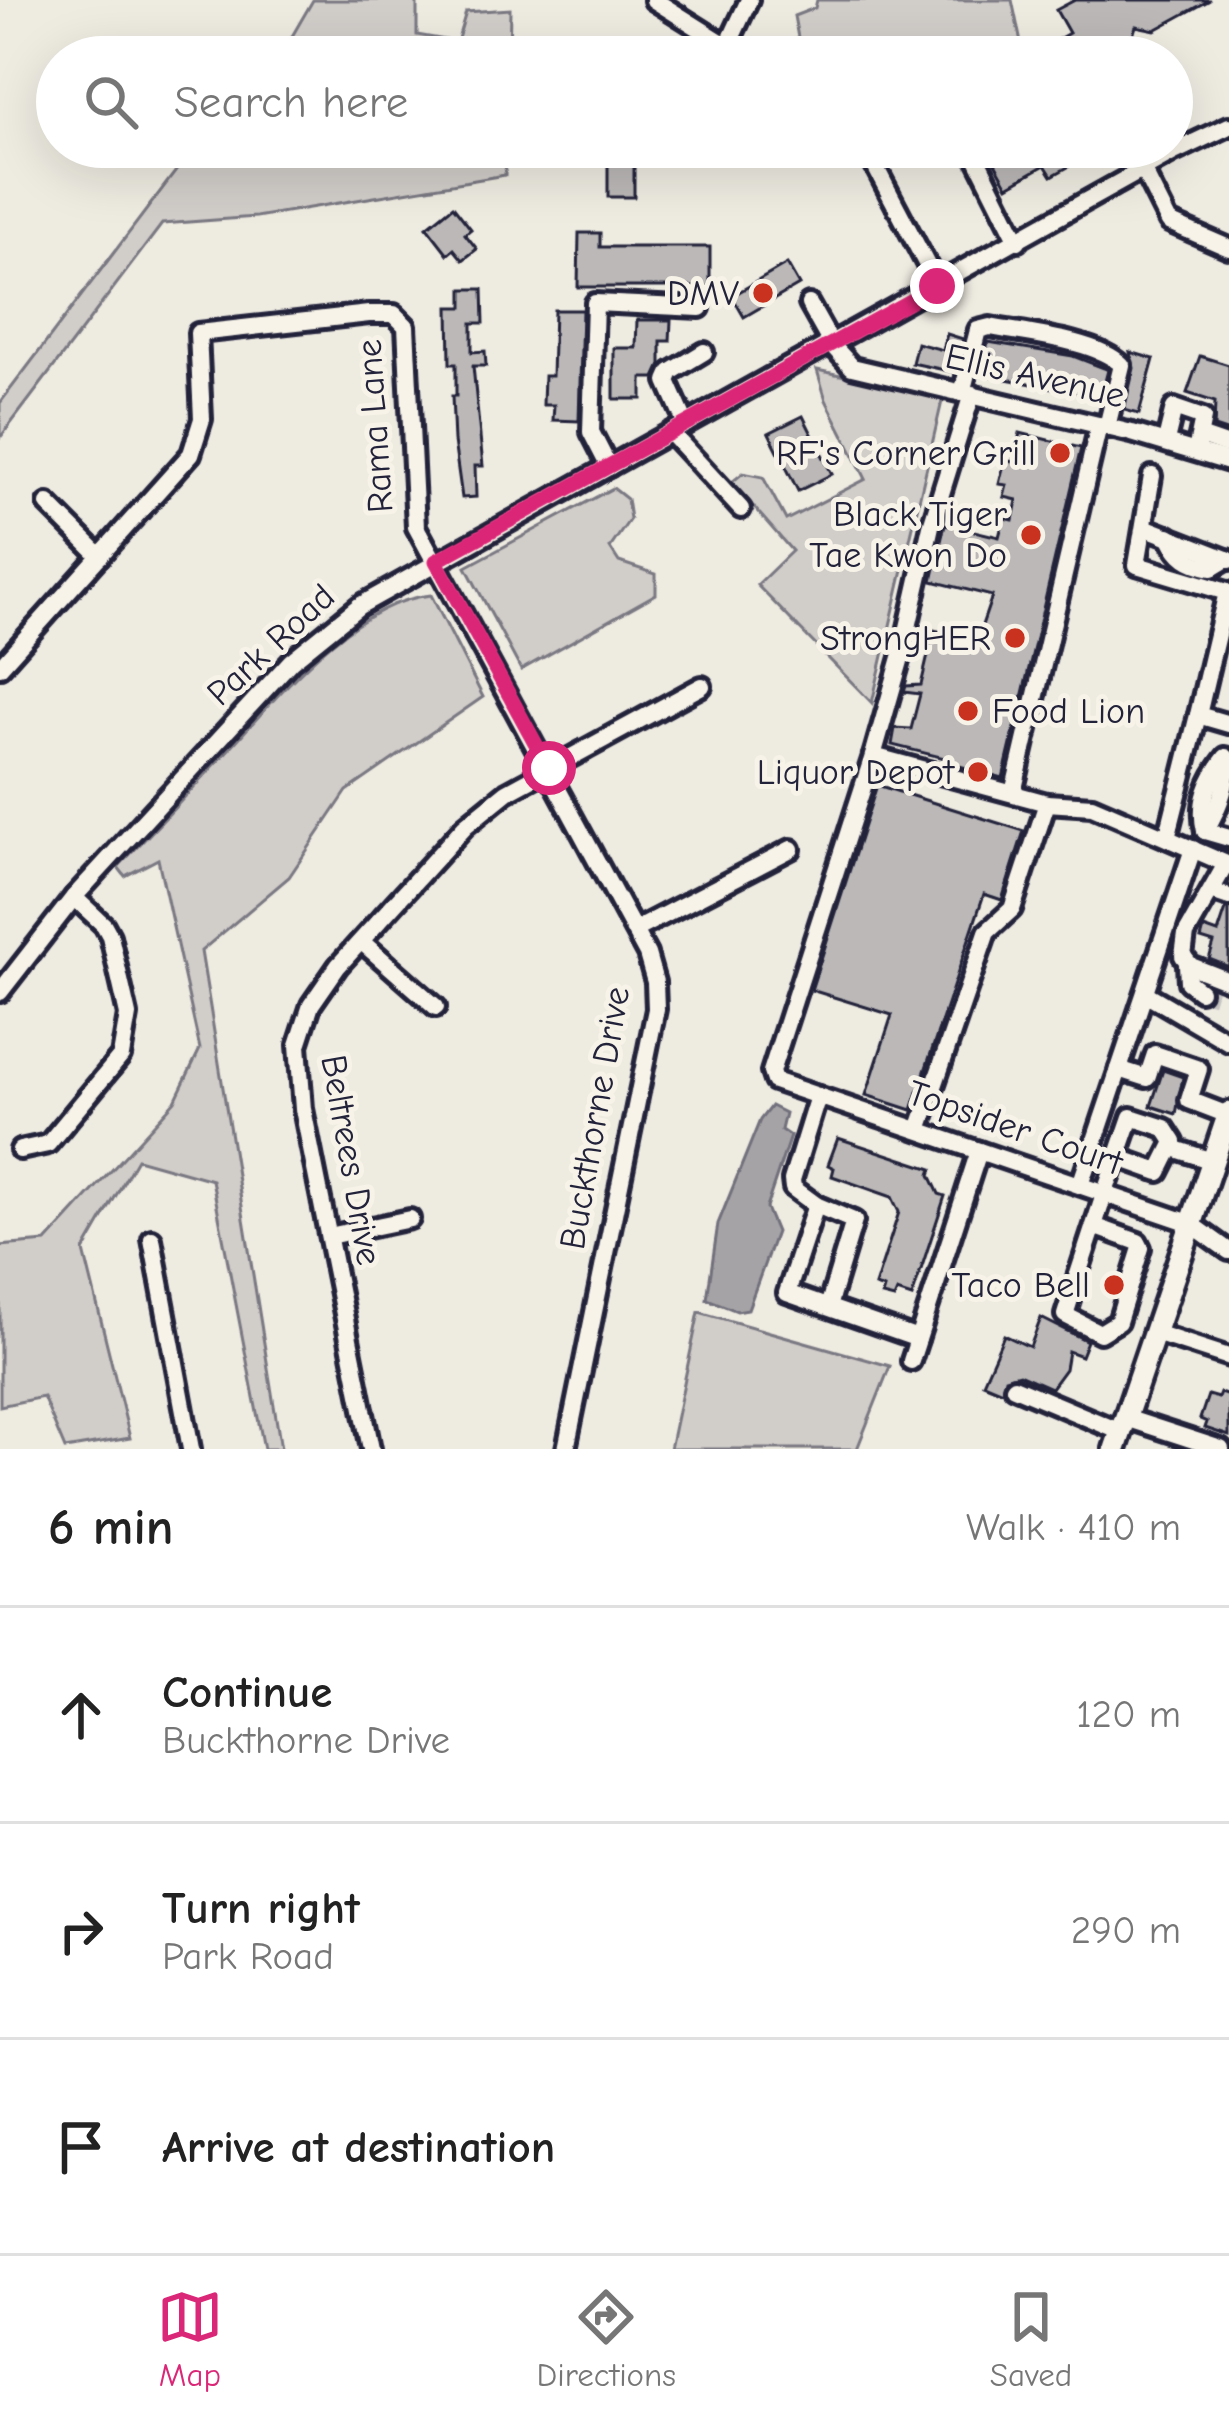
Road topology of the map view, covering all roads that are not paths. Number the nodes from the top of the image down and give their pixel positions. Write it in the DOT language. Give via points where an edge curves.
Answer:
graph roads {
  1 [pos="654,0"];
  2 [pos="749,0"];
  3 [pos="713,36"];
  4 [pos="732,36"];
  5 [pos="1229,126"];
  6 [pos="1193,144"];
  7 [pos="876,168"];
  8 [pos="982,168"];
  9 [pos="1147,168"];
  10 [pos="1143,170"];
  11 [pos="1018,241"];
  12 [pos="1229,248"];
  13 [pos="938,286"];
  14 [pos="809,304"];
  15 [pos="700,308"];
  16 [pos="832,345"];
  17 [pos="704,352"];
  18 [pos="967,394"];
  19 [pos="1103,426"];
  20 [pos="678,428"];
  21 [pos="1166,442"];
  22 [pos="1198,444"];
  23 [pos="1229,446"];
  24 [pos="1229,462"];
  25 [pos="609,467"];
  26 [pos="1152,476"];
  27 [pos="48,504"];
  28 [pos="741,509"];
  29 [pos="1144,527"];
  30 [pos="100,556"];
  31 [pos="1228,560"];
  32 [pos="436,561"];
  33 [pos="1228,589"];
  34 [pos="0,667"];
  35 [pos="702,686"];
  36 [pos="1198,715"];
  37 [pos="1229,724"];
  38 [pos="1228,754"];
  39 [pos="872,756"];
  40 [pos="549,768"];
  41 [pos="1013,793"];
  42 [pos="1047,803"];
  43 [pos="1221,803"];
  44 [pos="1205,831"];
  45 [pos="1167,838"];
  46 [pos="1229,838"];
  47 [pos="791,849"];
  48 [pos="1196,851"];
  49 [pos="1228,864"];
  50 [pos="1220,894"];
  51 [pos="74,897"];
  52 [pos="1166,928"];
  53 [pos="635,930"];
  54 [pos="1186,934"];
  55 [pos="362,942"];
  56 [pos="1187,964"];
  57 [pos="1226,990"];
  58 [pos="1200,991"];
  59 [pos="0,992"];
  60 [pos="1144,993"];
  61 [pos="436,1007"];
  62 [pos="1229,1042"];
  63 [pos="1118,1069"];
  64 [pos="818,1096"];
  65 [pos="1229,1114"];
  66 [pos="1100,1126"];
  67 [pos="919,1130"];
  68 [pos="1125,1134"];
  69 [pos="1173,1148"];
  70 [pos="20,1150"];
  71 [pos="980,1151"];
  72 [pos="1117,1157"];
  73 [pos="1212,1161"];
  74 [pos="1080,1185"];
  75 [pos="1104,1193"];
  76 [pos="816,1205"];
  77 [pos="410,1219"];
  78 [pos="1190,1223"];
  79 [pos="1094,1226"];
  80 [pos="329,1236"];
  81 [pos="152,1239"];
  82 [pos="1229,1251"];
  83 [pos="828,1307"];
  84 [pos="1155,1333"];
  85 [pos="918,1339"];
  86 [pos="1229,1357"];
  87 [pos="911,1361"];
  88 [pos="1014,1387"];
  89 [pos="1121,1433"];
  90 [pos="1183,1437"];
  91 [pos="191,1449"];
  92 [pos="371,1449"];
  93 [pos="566,1449"];
  94 [pos="1167,1449"];
  95 [pos="1221,1449"];
  1 -- 3 [label="street"];
  2 -- 4 [label="street"];
  5 -- 6 [label="street, Park Road"];
  7 -- 13 [label="street"];
  8 -- 11 [label="street"];
  9 -- 10 [label="street, Park Road"];
  10 -- 11 [label="street, Park Road"];
  10 -- 12 [label="street" via="1169,222"];
  11 -- 13 [label="street, Park Road"];
  13 -- 16 [label="street, Park Road"];
  14 -- 16 [label="street"];
  15 -- 25 [label="street" via="595,303 591,432"];
  16 -- 18 [label="street, Ellis Avenue" via="852,367"];
  16 -- 20 [label="street, Park Road"];
  17 -- 20 [label="street" via="667,381"];
  18 -- 19 [label="street, Ellis Avenue"];
  18 -- 19 [label="street" via="978,330 1091,349 1121,365"];
  18 -- 39 [label="street"];
  19 -- 21 [label="street, Ellis Avenue"];
  19 -- 41 [label="street"];
  20 -- 25 [label="street, Park Road"];
  20 -- 28 [label="street"];
  21 -- 22 [label="street, Ellis Avenue"];
  21 -- 22 [label="street" via="1174,408 1203,418"];
  22 -- 23 [label="street"];
  22 -- 24 [label="street, Ellis Avenue"];
  25 -- 32 [label="street, Park Road"];
  26 -- 29 [label="street"];
  27 -- 30 [label="street"];
  29 -- 31 [label="street"];
  29 -- 33 [label="street" via="1137,565"];
  30 -- 32 [label="street, Rama Lane" via="197,443 198,333 394,314 406,326 413,514"];
  30 -- 34 [label="street, Rama Lane"];
  32 -- 40 [label="street, Buckthorne Drive"];
  32 -- 51 [label="street, Park Road" via="359,606 291,661"];
  33 -- 36 [label="street"];
  35 -- 40 [label="street, Beltrees Drive"];
  36 -- 37 [label="street"];
  36 -- 45 [label="street"];
  38 -- 43 [label="street"];
  38 -- 44 [label="street"];
  39 -- 41 [label="street"];
  39 -- 64 [label="street, Topsider Court" via="770,1072 774,1082"];
  40 -- 53 [label="street, Buckthorne Drive"];
  40 -- 55 [label="street, Beltrees Drive" via="473,817"];
  41 -- 42 [label="street"];
  42 -- 45 [label="street" via="1092,806"];
  42 -- 67 [label="street" via="1012,909 987,932"];
  43 -- 44 [label="street"];
  43 -- 44 [label="street" via="1224,810"];
  44 -- 46 [label="street"];
  44 -- 48 [label="street"];
  45 -- 48 [label="street"];
  47 -- 53 [label="street"];
  48 -- 49 [label="street"];
  48 -- 52 [label="street"];
  49 -- 50 [label="street"];
  50 -- 54 [label="street"];
  51 -- 59 [label="street, Park Road"];
  51 -- 70 [label="street" via="110,936 129,1028 112,1070 48,1144"];
  52 -- 54 [label="street"];
  52 -- 60 [label="street"];
  53 -- 93 [label="street, Buckthorne Drive" via="652,967 656,1009"];
  54 -- 56 [label="street"];
  55 -- 61 [label="street"];
  55 -- 80 [label="street, Beltrees Drive" via="323,985 298,1045"];
  56 -- 57 [label="street"];
  56 -- 58 [label="street" via="1188,982"];
  60 -- 62 [label="street"];
  60 -- 63 [label="street"];
  63 -- 65 [label="street" via="1147,1078 1155,1054 1199,1069 1189,1100"];
  63 -- 66 [label="street"];
  64 -- 67 [label="street, Topsider Court"];
  64 -- 76 [label="street" via="792,1180"];
  65 -- 73 [label="main road"];
  66 -- 68 [label="street"];
  66 -- 74 [label="street"];
  67 -- 71 [label="street, Topsider Court"];
  68 -- 69 [label="street" via="1131,1117 1165,1128"];
  68 -- 72 [label="street"];
  69 -- 72 [label="street" via="1159,1172"];
  69 -- 73 [label="street"];
  71 -- 74 [label="street, Topsider Court"];
  71 -- 85 [label="street"];
  72 -- 75 [label="street"];
  73 -- 78 [label="main road"];
  74 -- 75 [label="street, Topsider Court"];
  75 -- 78 [label="street, Topsider Court"];
  75 -- 79 [label="street"];
  76 -- 83 [label="street" via="854,1221"];
  76 -- 83 [label="street" via="787,1293"];
  77 -- 80 [label="street"];
  78 -- 82 [label="street, Topsider Court"];
  78 -- 84 [label="main road"];
  79 -- 79 [label="street" via="1065,1315 1100,1333 1114,1326 1140,1244"];
  80 -- 92 [label="street, Beltrees Drive"];
  81 -- 91 [label="street"];
  83 -- 85 [label="street"];
  84 -- 86 [label="street"];
  84 -- 89 [label="main road"];
  85 -- 87 [label="street"];
  88 -- 89 [label="street"];
  89 -- 90 [label="street"];
  90 -- 94 [label="street"];
  90 -- 95 [label="street"];
}
